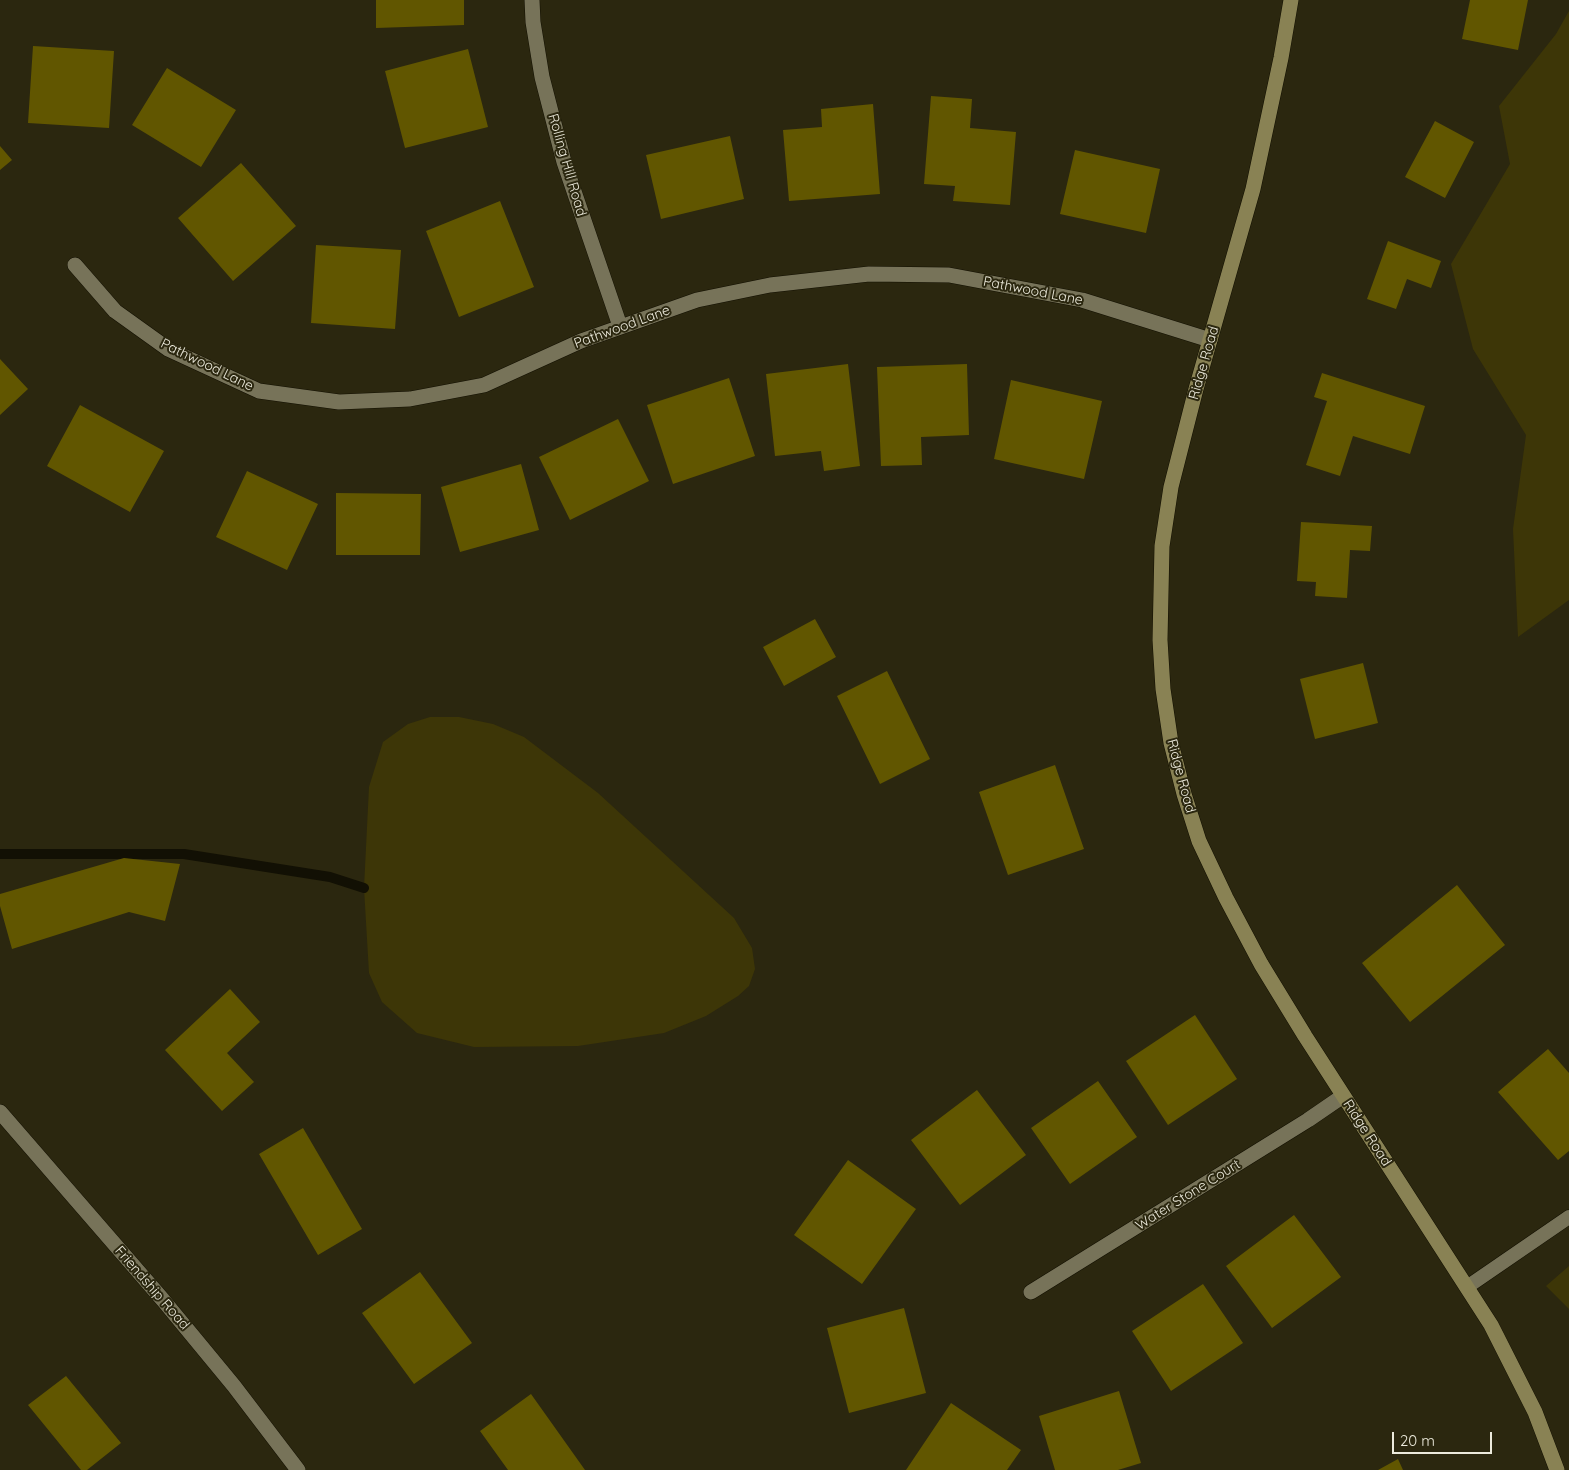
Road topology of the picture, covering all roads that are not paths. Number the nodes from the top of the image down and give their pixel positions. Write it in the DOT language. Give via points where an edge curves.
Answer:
graph roads {
  1 [pos="532,0"];
  2 [pos="1291,0"];
  3 [pos="75,265"];
  4 [pos="620,326"];
  5 [pos="1210,340"];
  6 [pos="1343,1096"];
  7 [pos="0,1112"];
  8 [pos="1569,1217"];
  9 [pos="1467,1287"];
  10 [pos="1031,1292"];
  11 [pos="298,1470"];
  12 [pos="1557,1470"];
  1 -- 4 [label="street, Rolling Hill Road" via="542,77 564,162"];
  2 -- 5 [label="street, Ridge Road" via="1253,189"];
  3 -- 4 [label="street, Pathwood Lane" via="115,311 168,349 259,390 339,402 410,399 484,384"];
  4 -- 5 [label="street, Pathwood Lane" via="697,300 770,285 869,274 949,275 1082,300"];
  5 -- 6 [label="street, Ridge Road" via="1171,487 1162,546 1160,640 1171,743 1199,841 1226,898 1261,964"];
  6 -- 9 [label="street, Ridge Road"];
  6 -- 10 [label="street, Water Stone Court"];
  7 -- 11 [label="street, Friendship Road" via="169,1307"];
  8 -- 9 [label="lane"];
  9 -- 12 [label="street, Ridge Road" via="1491,1324 1519,1379"];
}
